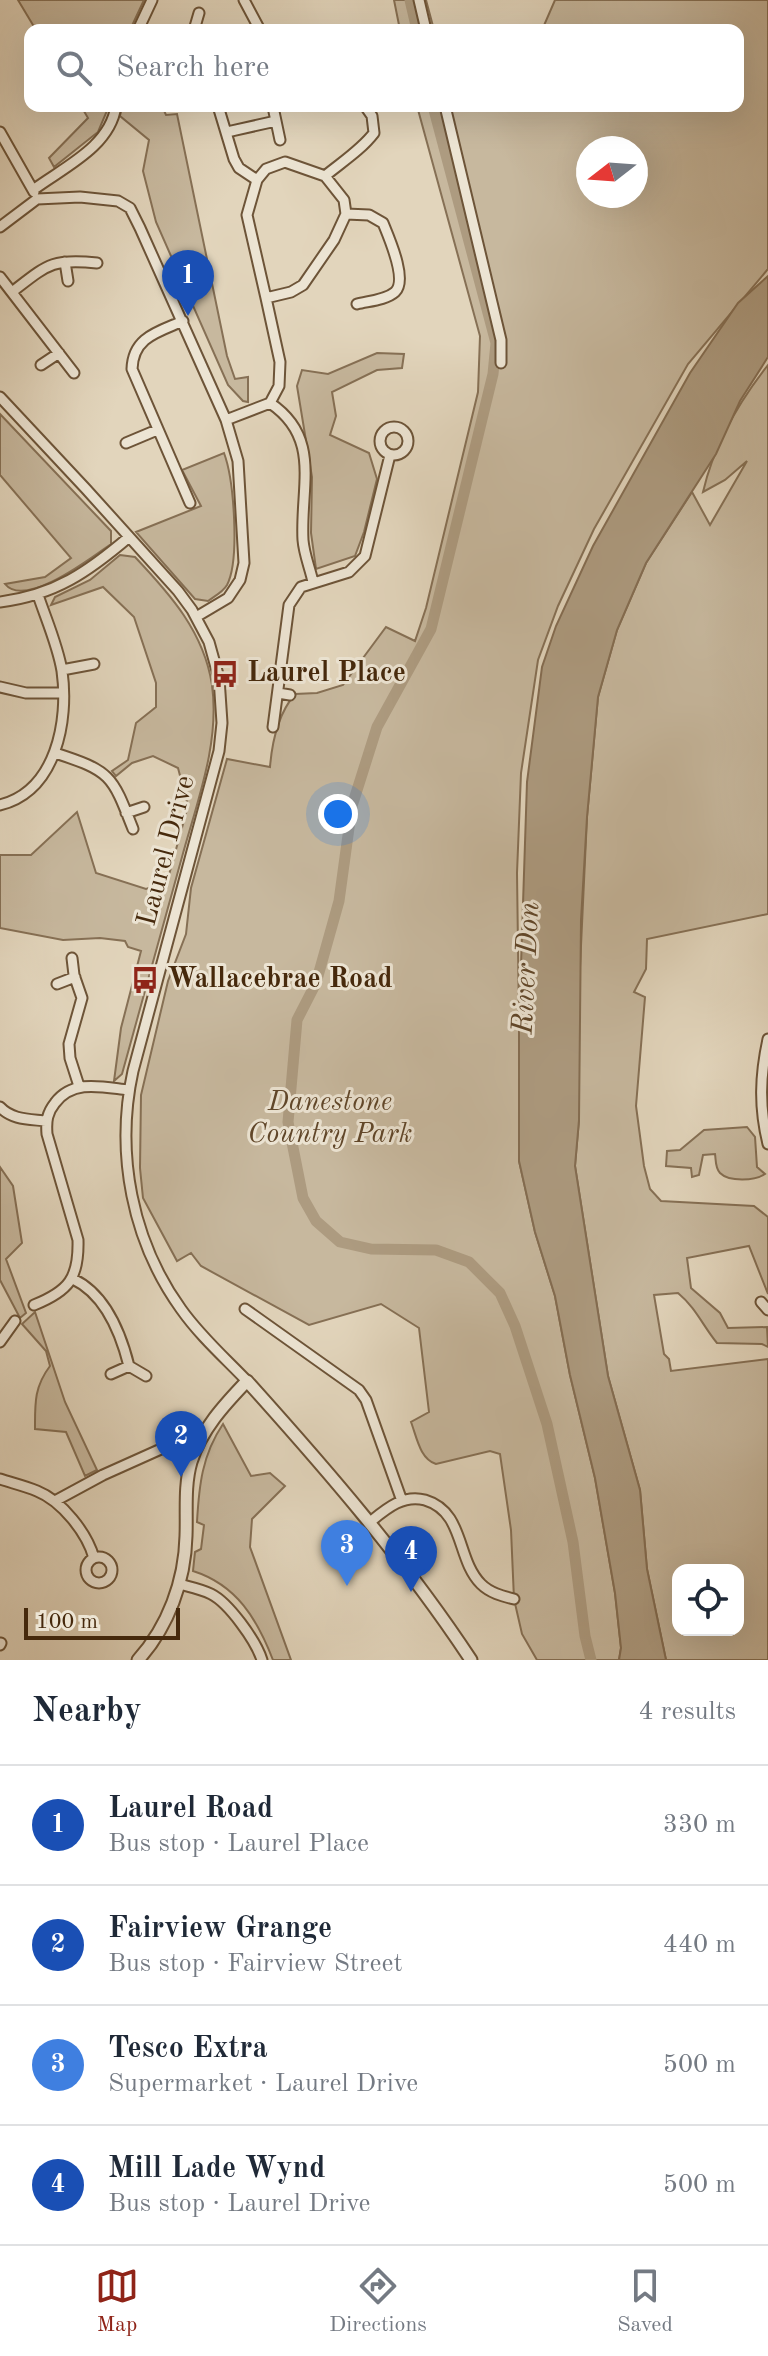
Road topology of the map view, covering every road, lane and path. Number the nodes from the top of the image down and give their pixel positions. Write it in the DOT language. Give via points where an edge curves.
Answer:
graph roads {
  1 [pos="152,0"];
  2 [pos="244,0"];
  3 [pos="419,0"];
  4 [pos="199,13"];
  5 [pos="141,24"];
  6 [pos="196,24"];
  7 [pos="257,24"];
  8 [pos="425,24"];
  9 [pos="115,112"];
  10 [pos="220,112"];
  11 [pos="274,112"];
  12 [pos="369,112"];
  13 [pos="446,112"];
  14 [pos="276,121"];
  15 [pos="0,132"];
  16 [pos="227,132"];
  17 [pos="280,140"];
  18 [pos="325,176"];
  19 [pos="257,180"];
  20 [pos="35,194"];
  21 [pos="346,214"];
  22 [pos="0,227"];
  23 [pos="65,262"];
  24 [pos="97,263"];
  25 [pos="0,277"];
  26 [pos="68,281"];
  27 [pos="12,292"];
  28 [pos="266,298"];
  29 [pos="357,304"];
  30 [pos="183,321"];
  31 [pos="59,353"];
  32 [pos="501,363"];
  33 [pos="41,365"];
  34 [pos="74,373"];
  35 [pos="0,397"];
  36 [pos="270,403"];
  37 [pos="226,420"];
  38 [pos="157,430"];
  39 [pos="126,443"];
  40 [pos="390,455"];
  41 [pos="190,503"];
  42 [pos="129,537"];
  43 [pos="313,582"];
  44 [pos="38,595"];
  45 [pos="0,602"];
  46 [pos="196,617"];
  47 [pos="94,664"];
  48 [pos="62,670"];
  49 [pos="0,687"];
  50 [pos="63,693"];
  51 [pos="278,693"];
  52 [pos="290,695"];
  53 [pos="273,727"];
  54 [pos="55,753"];
  55 [pos="0,805"];
  56 [pos="144,807"];
  57 [pos="126,813"];
  58 [pos="133,829"];
  59 [pos="72,958"];
  60 [pos="75,977"];
  61 [pos="57,984"];
  62 [pos="768,1039"];
  63 [pos="79,1086"];
  64 [pos="128,1090"];
  65 [pos="0,1107"];
  66 [pos="765,1111"];
  67 [pos="46,1121"];
  68 [pos="768,1144"];
  69 [pos="73,1279"];
  70 [pos="34,1305"];
  71 [pos="245,1309"];
  72 [pos="15,1321"];
  73 [pos="1,1336"];
  74 [pos="129,1366"];
  75 [pos="111,1374"];
  76 [pos="146,1376"];
  77 [pos="247,1381"];
  78 [pos="161,1449"];
  79 [pos="0,1479"];
  80 [pos="55,1501"];
  81 [pos="402,1501"];
  82 [pos="370,1522"];
  83 [pos="94,1558"];
  84 [pos="179,1584"];
  85 [pos="514,1599"];
  86 [pos="138,1660"];
  87 [pos="262,1660"];
  88 [pos="471,1660"];
  1 -- 5 [label="street"];
  2 -- 7 [label="street"];
  3 -- 8 [label="street"];
  4 -- 6 [label="street"];
  9 -- 20 [label="street" via="104,138"];
  10 -- 16 [label="street"];
  11 -- 14 [label="street"];
  12 -- 18 [label="street" via="374,133"];
  13 -- 32 [label="street" via="501,340"];
  14 -- 16 [label="street"];
  14 -- 17 [label="street"];
  15 -- 20 [label="street"];
  16 -- 19 [label="street" via="239,168"];
  18 -- 19 [label="street" via="285,162 266,169"];
  18 -- 21 [label="street" via="344,200"];
  19 -- 28 [label="street" via="247,215"];
  20 -- 22 [label="street"];
  20 -- 30 [label="street" via="99,198 130,208"];
  21 -- 28 [label="street" via="303,285"];
  21 -- 29 [label="street" via="369,215 383,223 400,279 392,294"];
  23 -- 24 [label="street"];
  23 -- 26 [label="street"];
  23 -- 27 [label="street" via="46,267"];
  25 -- 27 [label="street"];
  27 -- 31 [label="street"];
  28 -- 36 [label="street" via="280,362 279,386"];
  30 -- 37 [label="street"];
  30 -- 38 [label="street" via="142,340 132,358"];
  31 -- 33 [label="street"];
  31 -- 34 [label="street"];
  35 -- 42 [label="street, Laurel Drive"];
  36 -- 37 [label="street"];
  36 -- 43 [label="street" via="296,426 303,443 303,542"];
  37 -- 46 [label="street" via="238,461 244,563 236,589"];
  38 -- 39 [label="street"];
  38 -- 41 [label="street"];
  40 -- 43 [label="street" via="365,556 349,572"];
  42 -- 44 [label="street" via="92,569"];
  42 -- 46 [label="street, Laurel Drive"];
  43 -- 51 [label="street" via="301,587 289,605"];
  44 -- 45 [label="street"];
  44 -- 48 [label="street"];
  46 -- 64 [label="street, Laurel Drive" via="221,688 219,751"];
  47 -- 48 [label="street"];
  48 -- 50 [label="street"];
  49 -- 50 [label="street"];
  50 -- 54 [label="street"];
  51 -- 52 [label="street"];
  51 -- 53 [label="street"];
  54 -- 55 [label="street" via="46,772 21,795"];
  54 -- 57 [label="street" via="102,772 117,787"];
  56 -- 57 [label="street"];
  57 -- 58 [label="street"];
  59 -- 60 [label="street"];
  60 -- 61 [label="street"];
  60 -- 63 [label="street" via="82,998 69,1044"];
  62 -- 66 [label="street" via="760,1076"];
  63 -- 64 [label="street"];
  63 -- 67 [label="street" via="59,1097"];
  64 -- 77 [label="street, Laurel Drive" via="125,1148 131,1199 155,1265 181,1309"];
  65 -- 67 [label="street" via="6,1114"];
  66 -- 68 [label="street"];
  67 -- 69 [label="street" via="78,1240"];
  69 -- 70 [label="street"];
  69 -- 74 [label="street" via="106,1311"];
  71 -- 81 [label="street" via="359,1390"];
  72 -- 73 [label="street"];
  74 -- 75 [label="street"];
  74 -- 76 [label="street"];
  77 -- 82 [label="street, Laurel Drive"];
  77 -- 84 [label="street" via="221,1408 191,1462"];
  78 -- 80 [label="street"];
  79 -- 80 [label="street"];
  80 -- 83 [label="street" via="89,1542"];
  81 -- 82 [label="street"];
  81 -- 85 [label="street" via="417,1498 447,1512 472,1573 483,1586"];
  82 -- 88 [label="street, Laurel Drive"];
  84 -- 86 [label="street" via="157,1638"];
  84 -- 87 [label="street" via="223,1603 257,1645"];
}
